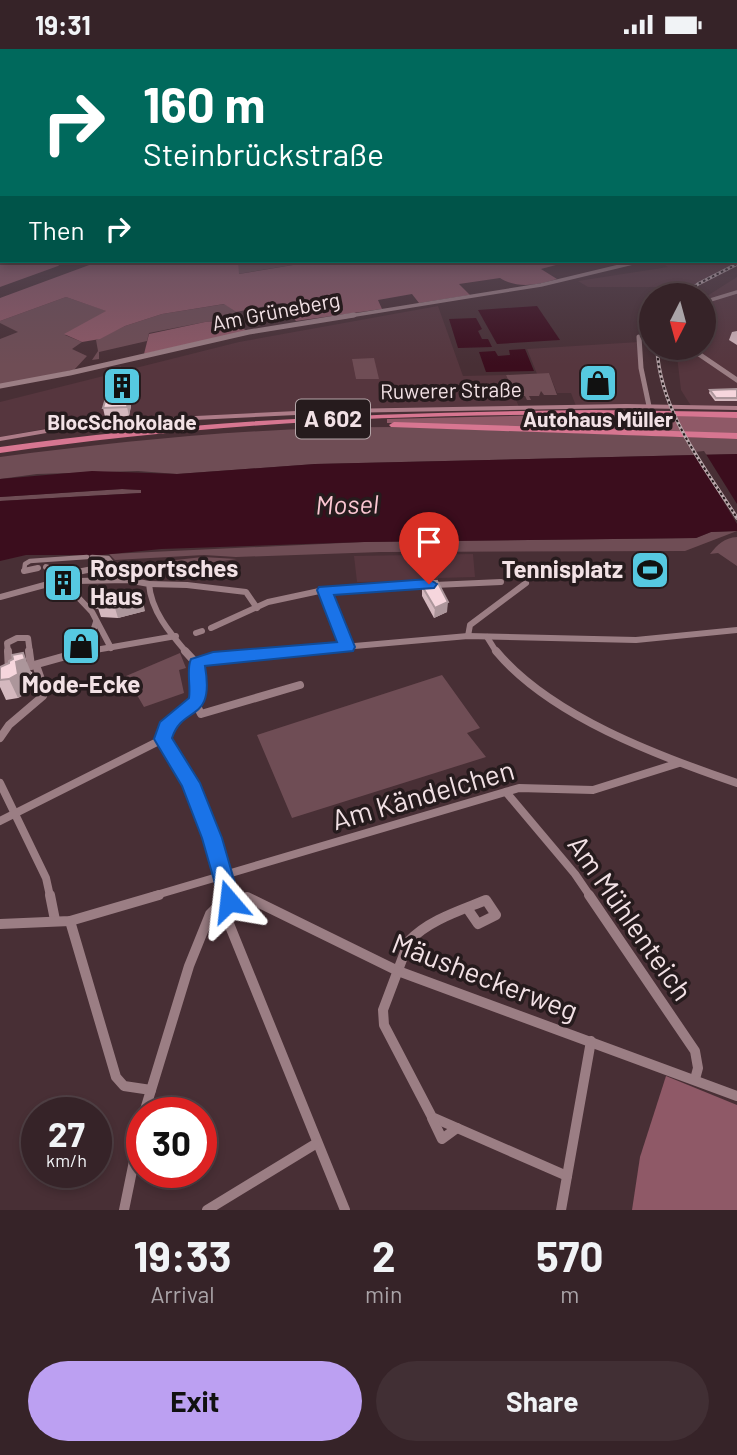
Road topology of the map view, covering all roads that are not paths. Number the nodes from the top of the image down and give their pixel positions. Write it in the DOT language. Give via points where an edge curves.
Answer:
graph roads {
  1 [pos="633,263"];
  2 [pos="737,292"];
  3 [pos="716,298"];
  4 [pos="641,361"];
  5 [pos="709,361"];
  6 [pos="737,380"];
  7 [pos="0,386"];
  8 [pos="649,406"];
  9 [pos="737,408"];
  10 [pos="737,415"];
  11 [pos="737,436"];
  12 [pos="0,439"];
  13 [pos="0,452"];
  14 [pos="108,566"];
  15 [pos="24,571"];
  16 [pos="71,577"];
  17 [pos="501,582"];
  18 [pos="526,583"];
  19 [pos="149,584"];
  20 [pos="324,590"];
  21 [pos="0,597"];
  22 [pos="257,608"];
  23 [pos="96,622"];
  24 [pos="211,628"];
  25 [pos="737,630"];
  26 [pos="176,636"];
  27 [pos="468,636"];
  28 [pos="487,637"];
  29 [pos="347,647"];
  30 [pos="111,648"];
  31 [pos="87,650"];
  32 [pos="197,663"];
  33 [pos="33,666"];
  34 [pos="4,672"];
  35 [pos="300,685"];
  36 [pos="193,707"];
  37 [pos="0,738"];
  38 [pos="163,739"];
  39 [pos="679,762"];
  40 [pos="0,783"];
  41 [pos="737,783"];
  42 [pos="506,792"];
  43 [pos="16,813"];
  44 [pos="0,821"];
  45 [pos="222,876"];
  46 [pos="225,903"];
  47 [pos="467,908"];
  48 [pos="55,920"];
  49 [pos="70,921"];
  50 [pos="0,924"];
  51 [pos="398,971"];
  52 [pos="591,1041"];
  53 [pos="695,1079"];
  54 [pos="150,1090"];
  55 [pos="737,1096"];
  56 [pos="148,1097"];
  57 [pos="317,1143"];
  58 [pos="567,1176"];
  59 [pos="128,1188"];
  60 [pos="211,1209"];
  61 [pos="124,1210"];
  62 [pos="345,1210"];
  63 [pos="561,1210"];
  1 -- 7 [label="street, Am Grüneberg" via="541,285 249,332"];
  2 -- 3 [label="street"];
  4 -- 8 [label="street"];
  5 -- 6 [label="street"];
  8 -- 9 [label="main road, Ruwerer Straße"];
  8 -- 12 [label="main road, Ruwerer Straße" via="366,410 97,423"];
  10 -- 13 [label="highway, A 602" via="584,412 327,419 150,432"];
  11 -- 13 [label="highway, A 602" via="464,426 310,426"];
  14 -- 15 [label="street" via="112,563 108,558 90,557 30,561"];
  14 -- 16 [label="street"];
  15 -- 16 [label="street" via="42,567"];
  16 -- 19 [label="street"];
  16 -- 21 [label="street"];
  16 -- 23 [label="street" via="73,592"];
  17 -- 20 [label="street"];
  18 -- 27 [label="street" via="470,625"];
  19 -- 22 [label="street" via="246,592"];
  19 -- 26 [label="street" via="162,619"];
  20 -- 22 [label="street" via="268,601"];
  20 -- 29 [label="street"];
  22 -- 24 [label="street"];
  23 -- 30 [label="street"];
  23 -- 31 [label="street"];
  25 -- 28 [label="street" via="636,640"];
  26 -- 30 [label="street"];
  26 -- 32 [label="street"];
  27 -- 28 [label="street"];
  27 -- 29 [label="street"];
  28 -- 39 [label="street" via="510,667 560,704"];
  29 -- 32 [label="street"];
  30 -- 31 [label="street"];
  31 -- 33 [label="street"];
  32 -- 36 [label="street" via="199,694"];
  33 -- 34 [label="street"];
  33 -- 34 [label="street" via="29,638 17,638 7,643"];
  33 -- 37 [label="street" via="43,696"];
  35 -- 36 [label="street" via="201,714"];
  36 -- 38 [label="street" via="167,727"];
  38 -- 43 [label="street"];
  38 -- 45 [label="street" via="191,783"];
  39 -- 41 [label="street"];
  39 -- 42 [label="street, Am Kändelchen" via="675,767 593,790 536,787"];
  40 -- 43 [label="street"];
  42 -- 45 [label="street, Am Kändelchen"];
  42 -- 53 [label="street, Am Mühlenteich" via="575,874 695,1051"];
  43 -- 44 [label="street"];
  43 -- 48 [label="street" via="46,878"];
  45 -- 46 [label="street"];
  45 -- 49 [label="street, Am Kändelchen"];
  46 -- 51 [label="street, Mäusheckerweg" via="247,897"];
  46 -- 54 [label="street" via="211,914 189,966"];
  46 -- 57 [label="street"];
  47 -- 51 [label="street" via="414,933"];
  48 -- 49 [label="street"];
  48 -- 50 [label="street"];
  49 -- 54 [label="street" via="116,1077 124,1086"];
  51 -- 52 [label="street, Mäusheckerweg"];
  51 -- 58 [label="street" via="382,1018 442,1139 457,1128"];
  52 -- 53 [label="street, Mäusheckerweg"];
  52 -- 58 [label="street"];
  53 -- 55 [label="street, Mäusheckerweg"];
  54 -- 56 [label="street"];
  57 -- 60 [label="street"];
  57 -- 62 [label="street"];
  58 -- 63 [label="street"];
  59 -- 61 [label="street"];
}
